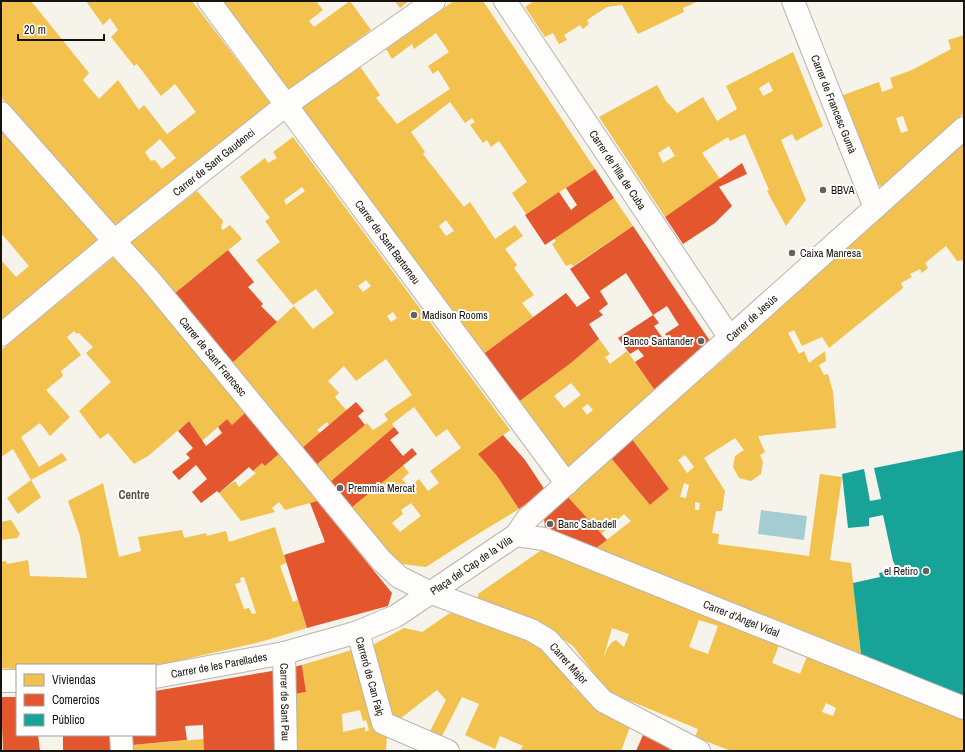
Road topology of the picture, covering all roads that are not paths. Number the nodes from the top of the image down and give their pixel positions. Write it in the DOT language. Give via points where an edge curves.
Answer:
graph roads {
  1 [pos="209,1"];
  2 [pos="434,1"];
  3 [pos="505,1"];
  4 [pos="793,1"];
  5 [pos="286,105"];
  6 [pos="1,113"];
  7 [pos="964,128"];
  8 [pos="875,208"];
  9 [pos="114,241"];
  10 [pos="1,335"];
  11 [pos="730,338"];
  12 [pos="567,484"];
  13 [pos="540,508"];
  14 [pos="516,536"];
  15 [pos="430,592"];
  16 [pos="396,616"];
  17 [pos="358,632"];
  18 [pos="284,652"];
  19 [pos="156,677"];
  20 [pos="1,681"];
  21 [pos="16,681"];
  22 [pos="964,708"];
  23 [pos="121,736"];
  24 [pos="122,751"];
  25 [pos="286,751"];
  26 [pos="448,751"];
  27 [pos="700,751"];
  1 -- 5 [label="street, Carrer de Sant Bartomeu"];
  2 -- 5 [label="street, Carrer de Sant Gaudenci"];
  3 -- 11 [label="street, Carrer de l'Illa de Cuba"];
  4 -- 8 [label="street, Carrer de Francesc Gumà"];
  5 -- 9 [label="street, Carrer de Sant Gaudenci"];
  5 -- 12 [label="street, Carrer de Sant Bartomeu"];
  6 -- 9 [label="street, Carrer de Sant Francesc"];
  7 -- 8 [label="street, Carrer de Jesús"];
  8 -- 11 [label="street, Carrer de Jesús"];
  9 -- 10 [label="street, Carrer de Sant Gaudenci"];
  9 -- 15 [label="street, Carrer de Sant Francesc" via="150,279 381,560 398,577"];
  11 -- 12 [label="street, Carrer de Jesús"];
  12 -- 13 [label="street, Carrer de Jesús"];
  13 -- 14 [label="street, Plaça del Cap de la Vila" via="527,519"];
  14 -- 15 [label="street, Plaça del Cap de la Vila"];
  14 -- 22 [label="street, Carrer d'Àngel Vidal" via="544,539"];
  15 -- 16 [label="street, Plaça del Cap de la Vila"];
  15 -- 27 [label="street, Carrer Major" via="531,630 548,640 603,701"];
  16 -- 17 [label="street, Carrer de les Parellades"];
  17 -- 18 [label="street, Carrer de les Parellades"];
  17 -- 26 [label="street, Carreró de Can Falç" via="383,723"];
  18 -- 19 [label="street, Carrer de les Parellades"];
  18 -- 25 [label="street, Carrer de Sant Pau"];
  20 -- 21 [label="street"];
  23 -- 24 [label="street"];
}
